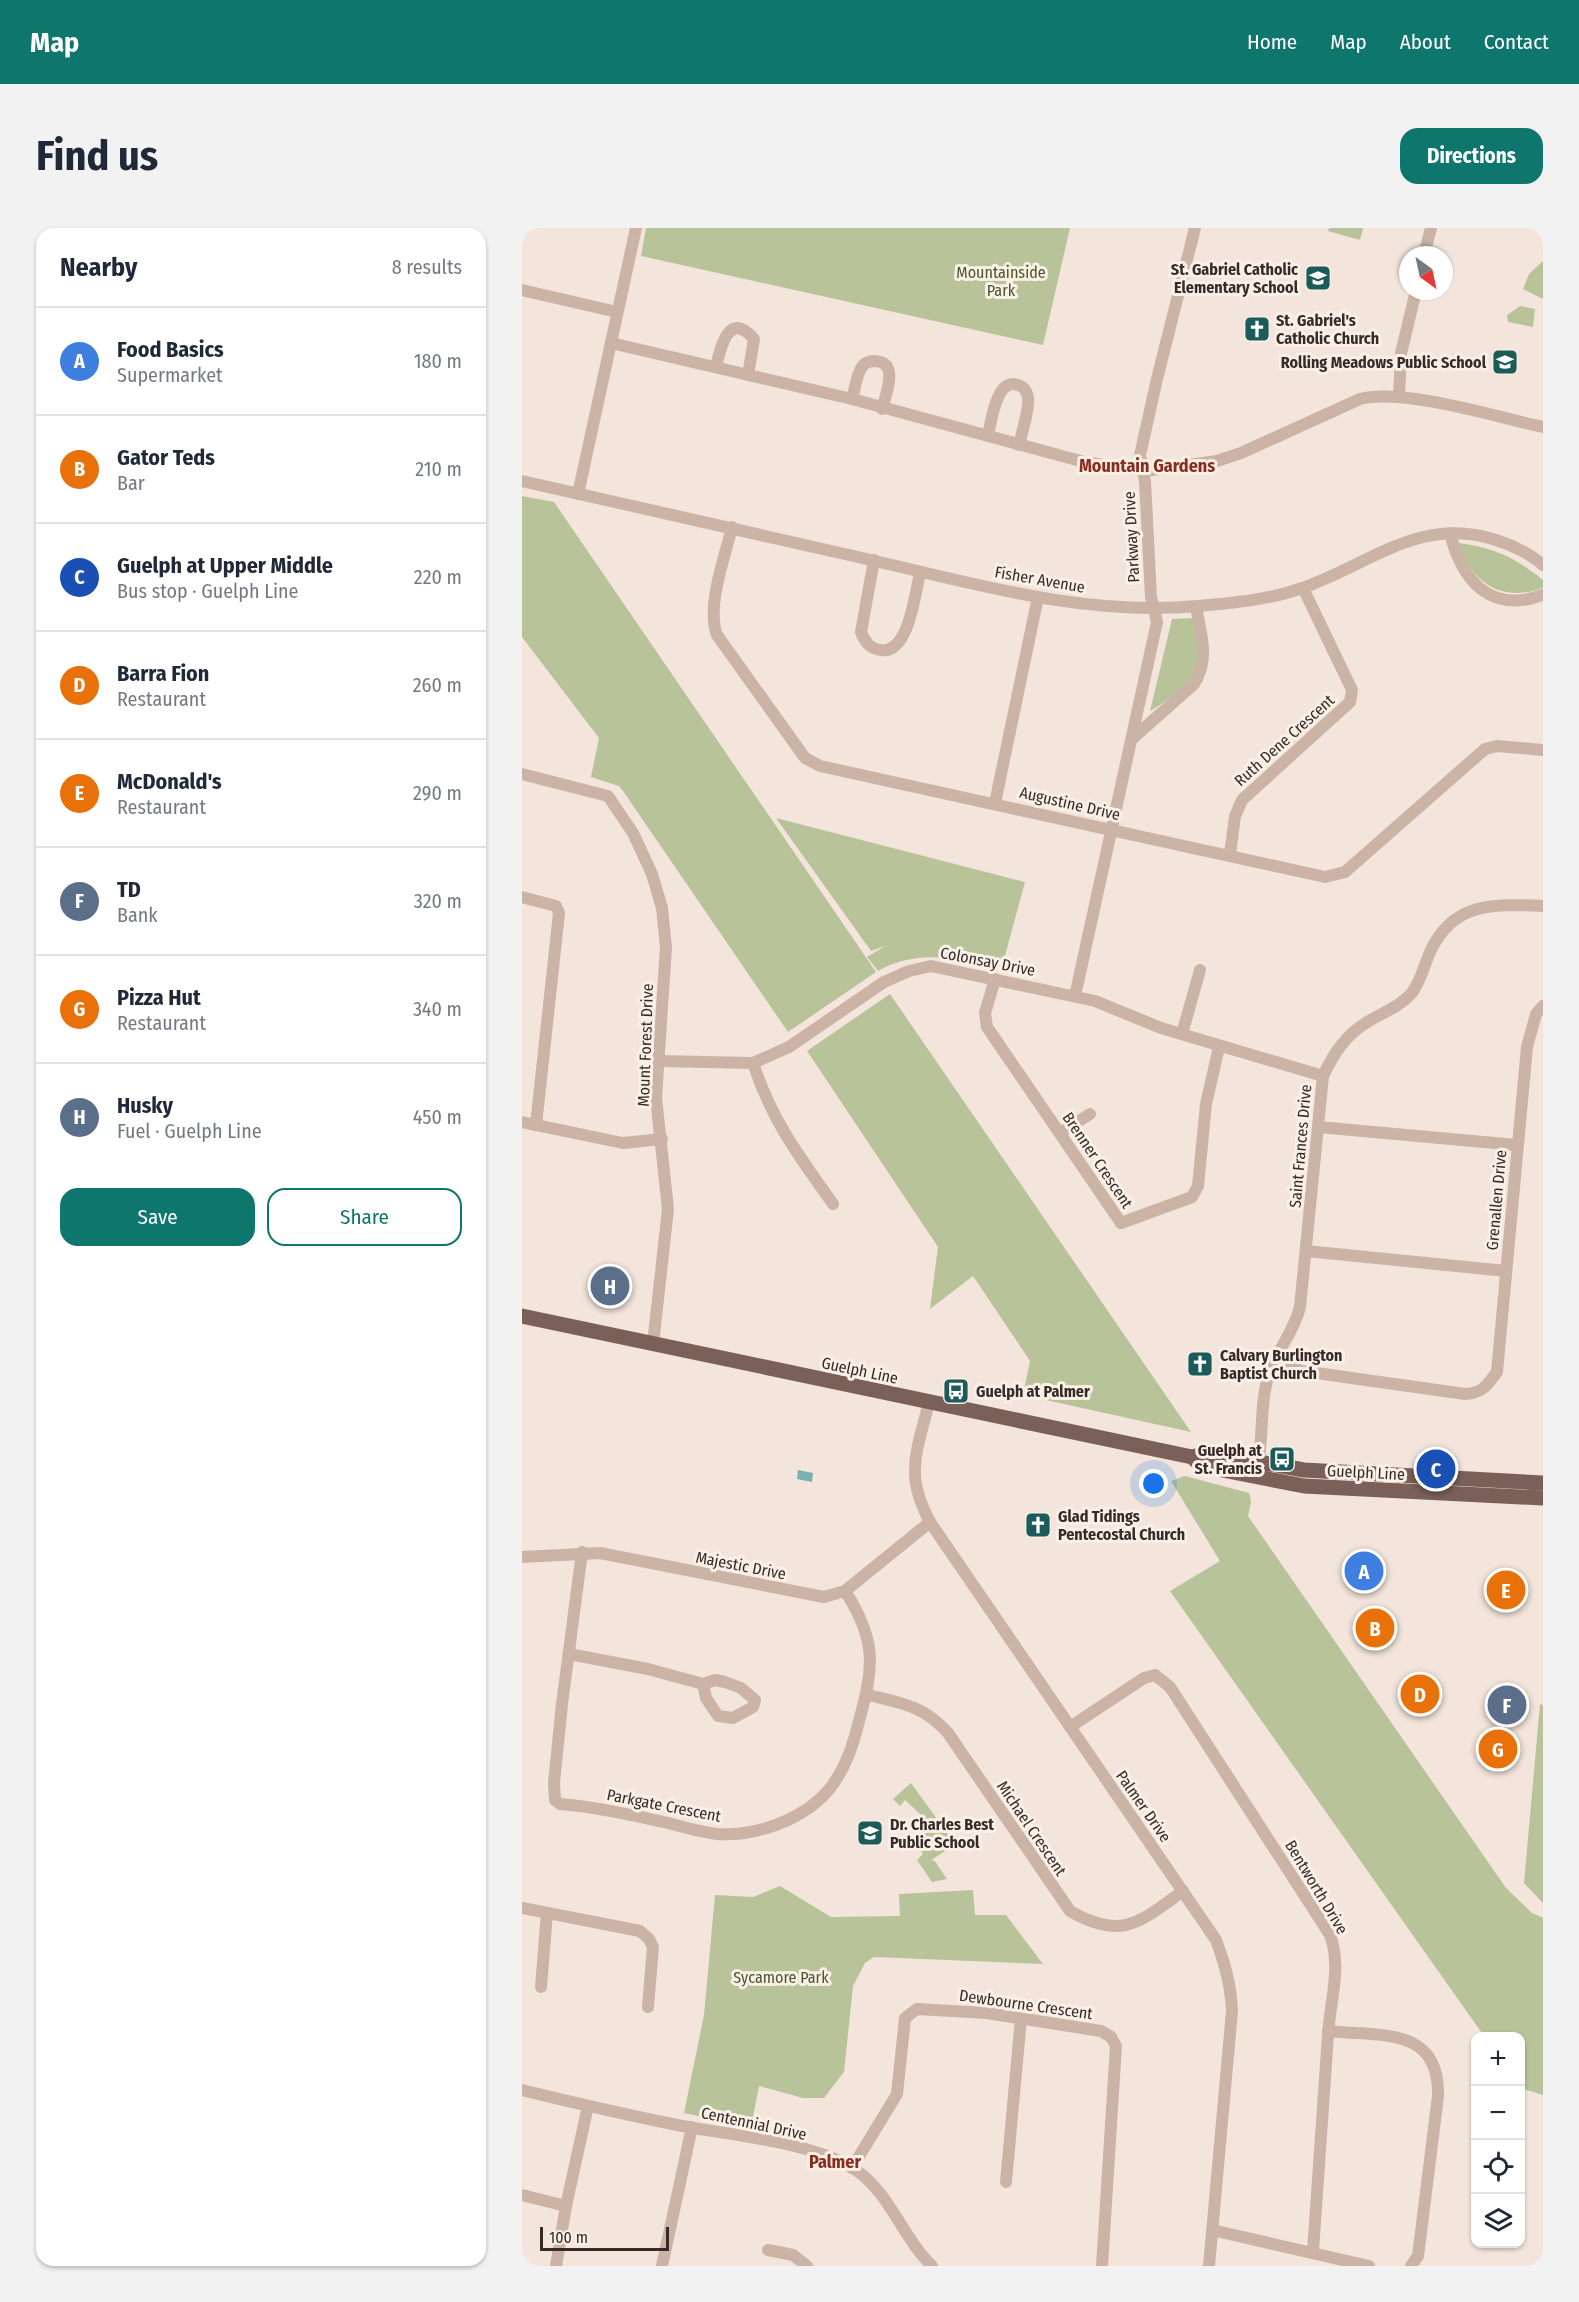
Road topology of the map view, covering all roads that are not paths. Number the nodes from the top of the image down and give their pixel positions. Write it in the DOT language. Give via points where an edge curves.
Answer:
graph roads {
  1 [pos="636,228"];
  2 [pos="1195,228"];
  3 [pos="1431,228"];
  4 [pos="1426,246"];
  5 [pos="522,290"];
  6 [pos="1414,300"];
  7 [pos="617,312"];
  8 [pos="611,343"];
  9 [pos="716,366"];
  10 [pos="748,375"];
  11 [pos="1399,396"];
  12 [pos="852,399"];
  13 [pos="882,409"];
  14 [pos="1543,427"];
  15 [pos="988,436"];
  16 [pos="1019,445"];
  17 [pos="1142,470"];
  18 [pos="522,481"];
  19 [pos="578,494"];
  20 [pos="732,527"];
  21 [pos="1450,533"];
  22 [pos="874,560"];
  23 [pos="1543,565"];
  24 [pos="920,573"];
  25 [pos="1303,588"];
  26 [pos="1543,595"];
  27 [pos="1038,597"];
  28 [pos="1196,607"];
  29 [pos="1154,609"];
  30 [pos="1132,739"];
  31 [pos="1543,750"];
  32 [pos="522,774"];
  33 [pos="995,803"];
  34 [pos="1112,830"];
  35 [pos="1230,854"];
  36 [pos="522,897"];
  37 [pos="1543,906"];
  38 [pos="1200,970"];
  39 [pos="995,979"];
  40 [pos="1075,996"];
  41 [pos="1543,1006"];
  42 [pos="1182,1034"];
  43 [pos="1219,1047"];
  44 [pos="659,1061"];
  45 [pos="753,1064"];
  46 [pos="1323,1076"];
  47 [pos="1090,1114"];
  48 [pos="522,1122"];
  49 [pos="536,1125"];
  50 [pos="1318,1127"];
  51 [pos="1059,1133"];
  52 [pos="662,1139"];
  53 [pos="1517,1145"];
  54 [pos="833,1204"];
  55 [pos="1306,1251"];
  56 [pos="1506,1271"];
  57 [pos="522,1316"];
  58 [pos="653,1344"];
  59 [pos="1276,1361"];
  60 [pos="929,1402"];
  61 [pos="1257,1471"];
  62 [pos="1436,1478"];
  63 [pos="1543,1483"];
  64 [pos="1412,1492"];
  65 [pos="1543,1498"];
  66 [pos="930,1522"];
  67 [pos="582,1552"];
  68 [pos="522,1557"];
  69 [pos="845,1591"];
  70 [pos="569,1654"];
  71 [pos="703,1684"];
  72 [pos="868,1695"];
  73 [pos="1070,1727"];
  74 [pos="1183,1891"];
  75 [pos="522,1908"];
  76 [pos="547,1913"];
  77 [pos="541,1987"];
  78 [pos="648,2007"];
  79 [pos="1021,2018"];
  80 [pos="1328,2031"];
  81 [pos="522,2090"];
  82 [pos="588,2106"];
  83 [pos="692,2127"];
  84 [pos="852,2168"];
  85 [pos="1006,2182"];
  86 [pos="522,2195"];
  87 [pos="566,2206"];
  88 [pos="1212,2230"];
  89 [pos="768,2250"];
  90 [pos="1313,2251"];
  91 [pos="556,2266"];
  92 [pos="662,2266"];
  93 [pos="807,2266"];
  94 [pos="932,2266"];
  95 [pos="1102,2266"];
  96 [pos="1209,2266"];
  97 [pos="1369,2266"];
  98 [pos="1411,2266"];
  1 -- 7 [label="street"];
  2 -- 17 [label="street, Parkway Drive" via="1156,379 1140,455"];
  3 -- 4 [label="street"];
  5 -- 7 [label="street"];
  6 -- 11 [label="street" via="1401,353"];
  7 -- 8 [label="street"];
  8 -- 9 [label="street"];
  8 -- 19 [label="street"];
  9 -- 10 [label="street"];
  9 -- 10 [label="street" via="722,340 730,331 739,329 754,339"];
  10 -- 12 [label="street"];
  11 -- 14 [label="street"];
  11 -- 17 [label="street" via="1360,399 1217,461"];
  12 -- 13 [label="street"];
  12 -- 13 [label="street" via="862,366 878,361 886,365 890,374"];
  13 -- 15 [label="street"];
  15 -- 16 [label="street"];
  15 -- 16 [label="street" via="996,399 1003,388 1012,384 1022,387 1029,403"];
  16 -- 17 [label="street" via="1111,468"];
  17 -- 29 [label="street, Parkway Drive"];
  18 -- 19 [label="street, Fisher Avenue"];
  19 -- 20 [label="street, Fisher Avenue"];
  20 -- 22 [label="street, Fisher Avenue"];
  20 -- 33 [label="street, Augustine Drive" via="712,624 805,758 820,766"];
  21 -- 23 [label="street, Fisher Avenue" via="1466,532 1503,542"];
  21 -- 25 [label="street, Fisher Avenue" via="1416,537"];
  21 -- 26 [label="street" via="1464,572 1483,592 1501,600 1526,601"];
  22 -- 24 [label="street, Fisher Avenue"];
  22 -- 24 [label="street" via="861,632 874,649 886,651 899,645"];
  24 -- 27 [label="street, Fisher Avenue"];
  25 -- 28 [label="street, Fisher Avenue" via="1264,598"];
  25 -- 35 [label="street, Ruth Dene Crescent" via="1352,690 1350,702 1242,800 1235,816"];
  27 -- 29 [label="street, Fisher Avenue" via="1093,606"];
  27 -- 33 [label="street"];
  28 -- 29 [label="street, Fisher Avenue"];
  28 -- 30 [label="street" via="1205,659 1202,672 1194,684"];
  29 -- 30 [label="street, Parkway Drive" via="1157,622"];
  30 -- 34 [label="street, Parkway Drive"];
  31 -- 35 [label="street, Augustine Drive" via="1497,746 1485,749 1345,872 1325,877"];
  32 -- 44 [label="street, Mount Forest Drive" via="608,796 633,832 662,908 666,947"];
  33 -- 34 [label="street, Augustine Drive"];
  34 -- 35 [label="street, Augustine Drive"];
  34 -- 40 [label="street, Parkway Drive"];
  36 -- 49 [label="street" via="556,906 559,913"];
  37 -- 46 [label="street, Saint Frances Drive" via="1498,904 1452,921 1438,935 1411,993 1395,1008 1348,1035"];
  38 -- 42 [label="street"];
  39 -- 40 [label="street, Colonsay Drive"];
  39 -- 45 [label="street, Colonsay Drive" via="931,966 909,971 884,982 789,1047"];
  39 -- 51 [label="street, Brenner Crescent" via="985,1013 987,1027"];
  40 -- 42 [label="street, Colonsay Drive"];
  41 -- 53 [label="street, Grenallen Drive" via="1536,1014 1527,1047"];
  42 -- 43 [label="street, Colonsay Drive"];
  43 -- 46 [label="street, Colonsay Drive"];
  43 -- 51 [label="street, Brenner Crescent" via="1206,1104 1198,1186 1192,1197 1121,1223"];
  44 -- 45 [label="street, Colonsay Drive"];
  44 -- 52 [label="street, Mount Forest Drive" via="656,1098"];
  45 -- 54 [label="street" via="781,1131"];
  46 -- 50 [label="street, Saint Frances Drive"];
  47 -- 51 [label="street"];
  48 -- 49 [label="street"];
  49 -- 52 [label="street" via="623,1143"];
  50 -- 53 [label="street"];
  50 -- 55 [label="street, Saint Frances Drive"];
  52 -- 58 [label="street, Mount Forest Drive" via="668,1209"];
  53 -- 56 [label="street, Grenallen Drive"];
  55 -- 56 [label="street"];
  55 -- 59 [label="street, Saint Frances Drive" via="1297,1319"];
  56 -- 59 [label="street, Grenallen Drive" via="1497,1372 1479,1393 1302,1371"];
  57 -- 58 [label="main road, Guelph Line"];
  58 -- 60 [label="main road, Guelph Line"];
  59 -- 61 [label="street, Saint Frances Drive" via="1266,1385"];
  60 -- 61 [label="main road, Guelph Line" via="1192,1457 1202,1466"];
  60 -- 66 [label="street, Palmer Drive" via="914,1477 919,1501"];
  61 -- 62 [label="main road, Guelph Line"];
  61 -- 64 [label="main road, Guelph Line" via="1314,1487"];
  62 -- 63 [label="main road, Guelph Line"];
  62 -- 64 [label="main road"];
  64 -- 65 [label="main road, Guelph Line"];
  66 -- 69 [label="street, Majestic Drive"];
  66 -- 73 [label="street, Palmer Drive"];
  67 -- 68 [label="street, Majestic Drive"];
  67 -- 69 [label="street, Majestic Drive" via="798,1594 824,1597"];
  67 -- 70 [label="street, Parkgate Crescent"];
  69 -- 72 [label="street, Parkgate Crescent" via="865,1626 871,1660"];
  70 -- 71 [label="street"];
  70 -- 72 [label="street, Parkgate Crescent" via="555,1800 717,1834 762,1830 808,1808 830,1788 847,1761"];
  72 -- 74 [label="street, Michael Crescent" via="919,1708 935,1718 1070,1911 1091,1921 1125,1927"];
  73 -- 74 [label="street, Palmer Drive"];
  73 -- 80 [label="street, Bentworth Drive" via="1144,1678 1155,1675 1170,1687 1330,1935 1336,1953"];
  74 -- 88 [label="street, Palmer Drive" via="1216,1940 1231,1988"];
  75 -- 76 [label="street"];
  76 -- 77 [label="street"];
  76 -- 78 [label="street" via="640,1931 649,1939 653,1947"];
  79 -- 84 [label="street, Dewbourne Crescent" via="917,2009 910,2013 905,2018 897,2094"];
  79 -- 85 [label="street"];
  79 -- 95 [label="street, Dewbourne Crescent" via="1101,2031 1116,2046"];
  80 -- 90 [label="street, Bentworth Drive"];
  80 -- 98 [label="street" via="1406,2039 1419,2044 1436,2072 1438,2096 1418,2256"];
  81 -- 82 [label="street, Centennial Drive"];
  82 -- 83 [label="street, Centennial Drive"];
  82 -- 87 [label="street"];
  83 -- 84 [label="street, Centennial Drive" via="791,2147 833,2158"];
  83 -- 92 [label="street"];
  84 -- 94 [label="street, Centennial Drive" via="878,2191"];
  86 -- 87 [label="street"];
  87 -- 91 [label="street"];
  88 -- 90 [label="street"];
  88 -- 96 [label="street, Palmer Drive"];
  89 -- 93 [label="street" via="793,2255"];
  90 -- 97 [label="street"];
}
